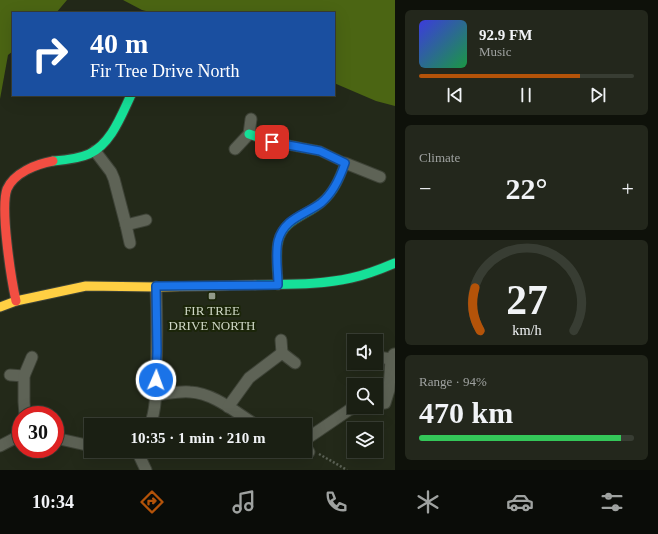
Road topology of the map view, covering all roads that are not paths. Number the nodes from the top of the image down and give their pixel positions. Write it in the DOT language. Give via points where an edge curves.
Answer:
graph roads {
  1 [pos="130,96"];
  2 [pos="251,119"];
  3 [pos="249,134"];
  4 [pos="235,149"];
  5 [pos="95,151"];
  6 [pos="345,163"];
  7 [pos="380,177"];
  8 [pos="146,220"];
  9 [pos="126,225"];
  10 [pos="1,232"];
  11 [pos="130,243"];
  12 [pos="395,263"];
  13 [pos="278,285"];
  14 [pos="156,286"];
  15 [pos="16,300"];
  16 [pos="0,307"];
  17 [pos="281,340"];
  18 [pos="282,353"];
  19 [pos="393,356"];
  20 [pos="32,357"];
  21 [pos="383,357"];
  22 [pos="295,363"];
  23 [pos="10,375"];
  24 [pos="24,376"];
  25 [pos="156,394"];
  26 [pos="383,403"];
  27 [pos="25,406"];
  28 [pos="228,407"];
  29 [pos="347,411"];
  30 [pos="153,418"];
  31 [pos="245,418"];
  32 [pos="312,435"];
  33 [pos="12,440"];
  34 [pos="64,440"];
  35 [pos="84,444"];
  36 [pos="0,446"];
  37 [pos="140,458"];
  38 [pos="146,470"];
  1 -- 5 [label="street" via="106,140"];
  2 -- 3 [label="street"];
  3 -- 4 [label="street"];
  3 -- 6 [label="street" via="272,142 320,151"];
  5 -- 9 [label="street" via="114,179"];
  5 -- 10 [label="street" via="71,160 40,164 13,181 6,189 3,200"];
  6 -- 7 [label="street"];
  6 -- 13 [label="street" via="328,195 282,230 277,251"];
  8 -- 9 [label="street"];
  9 -- 11 [label="street"];
  10 -- 15 [label="street"];
  12 -- 13 [label="street" via="370,273 336,281"];
  13 -- 14 [label="street"];
  14 -- 15 [label="street" via="86,286"];
  14 -- 25 [label="street"];
  15 -- 16 [label="street"];
  17 -- 18 [label="street"];
  18 -- 22 [label="street"];
  18 -- 28 [label="street" via="249,378"];
  19 -- 21 [label="street"];
  19 -- 26 [label="street" via="390,390"];
  20 -- 24 [label="street"];
  23 -- 24 [label="street"];
  24 -- 27 [label="street"];
  25 -- 28 [label="street" via="201,394"];
  25 -- 30 [label="street"];
  28 -- 31 [label="street"];
  29 -- 32 [label="street"];
  33 -- 36 [label="street"];
  34 -- 35 [label="street"];
  37 -- 38 [label="street"];
}
